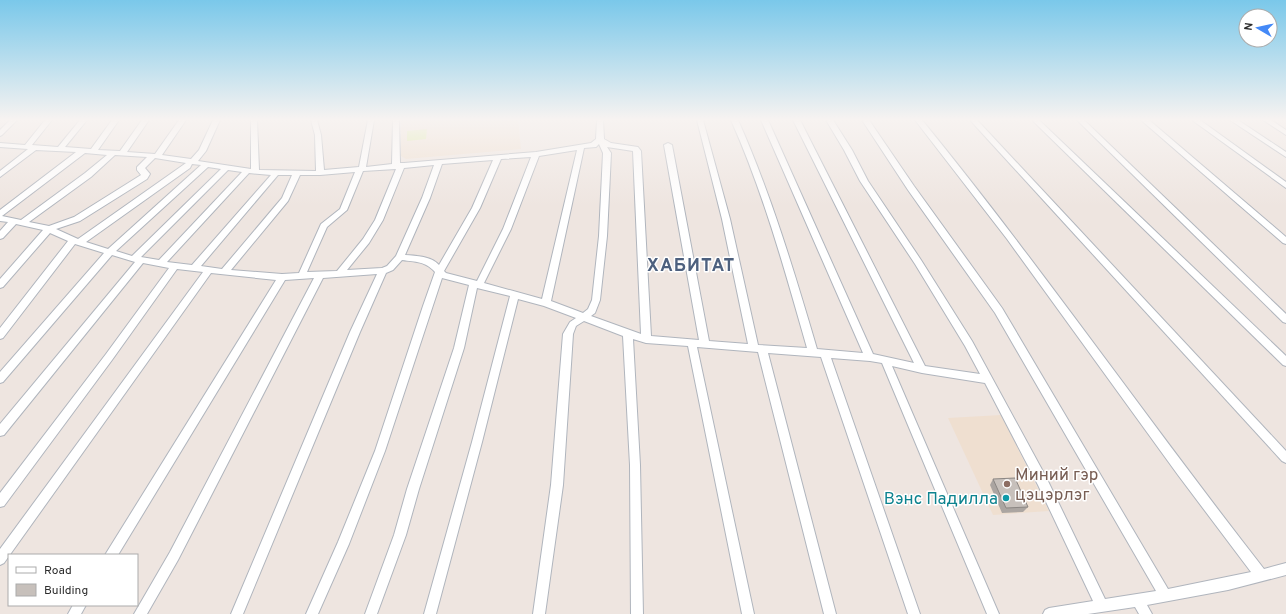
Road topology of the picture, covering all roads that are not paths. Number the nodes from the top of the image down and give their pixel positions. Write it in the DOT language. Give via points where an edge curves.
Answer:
graph roads {
  1 [pos="581,148"];
  2 [pos="29,149"];
  3 [pos="69,149"];
  4 [pos="125,149"];
  5 [pos="161,149"];
  6 [pos="203,149"];
  7 [pos="252,149"];
  8 [pos="319,149"];
  9 [pos="365,149"];
  10 [pos="398,149"];
  11 [pos="576,149"];
  12 [pos="605,149"];
  13 [pos="633,149"];
  14 [pos="669,149"];
  15 [pos="708,149"];
  16 [pos="748,149"];
  17 [pos="777,149"];
  18 [pos="810,149"];
  19 [pos="847,149"];
  20 [pos="884,149"];
  21 [pos="941,149"];
  22 [pos="1000,149"];
  23 [pos="1065,149"];
  24 [pos="1110,149"];
  25 [pos="1178,149"];
  26 [pos="1235,149"];
  27 [pos="1276,149"];
  28 [pos="84,150"];
  29 [pos="93,151"];
  30 [pos="113,153"];
  31 [pos="122,153"];
  32 [pos="536,154"];
  33 [pos="1286,155"];
  34 [pos="155,156"];
  35 [pos="498,157"];
  36 [pos="192,162"];
  37 [pos="439,162"];
  38 [pos="207,164"];
  39 [pos="399,165"];
  40 [pos="227,167"];
  41 [pos="361,169"];
  42 [pos="251,172"];
  43 [pos="320,172"];
  44 [pos="276,173"];
  45 [pos="297,173"];
  46 [pos="0,175"];
  47 [pos="1286,186"];
  48 [pos="0,214"];
  49 [pos="0,218"];
  50 [pos="18,222"];
  51 [pos="49,229"];
  52 [pos="0,236"];
  53 [pos="77,241"];
  54 [pos="1286,241"];
  55 [pos="110,252"];
  56 [pos="400,257"];
  57 [pos="137,260"];
  58 [pos="160,264"];
  59 [pos="175,266"];
  60 [pos="194,268"];
  61 [pos="210,269"];
  62 [pos="383,271"];
  63 [pos="224,272"];
  64 [pos="440,272"];
  65 [pos="340,274"];
  66 [pos="320,275"];
  67 [pos="302,276"];
  68 [pos="282,277"];
  69 [pos="476,284"];
  70 [pos="0,285"];
  71 [pos="515,294"];
  72 [pos="546,303"];
  73 [pos="584,317"];
  74 [pos="1286,320"];
  75 [pos="628,334"];
  76 [pos="0,335"];
  77 [pos="646,339"];
  78 [pos="692,344"];
  79 [pos="705,345"];
  80 [pos="758,349"];
  81 [pos="813,353"];
  82 [pos="825,354"];
  83 [pos="870,357"];
  84 [pos="885,360"];
  85 [pos="1286,362"];
  86 [pos="922,369"];
  87 [pos="0,379"];
  88 [pos="987,379"];
  89 [pos="0,432"];
  90 [pos="1286,458"];
  91 [pos="0,502"];
  92 [pos="112,554"];
  93 [pos="0,560"];
  94 [pos="1286,569"];
  95 [pos="1262,576"];
  96 [pos="1165,595"];
  97 [pos="1137,599"];
  98 [pos="1101,605"];
  99 [pos="1088,611"];
  100 [pos="140,614"];
  101 [pos="237,614"];
  102 [pos="312,614"];
  103 [pos="371,614"];
  104 [pos="430,614"];
  105 [pos="539,614"];
  106 [pos="637,614"];
  107 [pos="748,614"];
  108 [pos="830,614"];
  109 [pos="914,614"];
  110 [pos="993,614"];
  111 [pos="1049,614"];
  112 [pos="1146,614"];
  1 -- 72 [label="street"];
  2 -- 46 [label="street"];
  3 -- 28 [label="street"];
  4 -- 31 [label="street"];
  5 -- 34 [label="street"];
  6 -- 36 [label="street"];
  7 -- 42 [label="street"];
  8 -- 43 [label="street"];
  9 -- 41 [label="street"];
  10 -- 39 [label="street"];
  11 -- 32 [label="street"];
  12 -- 73 [label="street" via="607,153 603,236 596,300 592,311"];
  13 -- 77 [label="street" via="637,151"];
  14 -- 79 [label="street"];
  15 -- 80 [label="street"];
  16 -- 81 [label="street" via="775,221"];
  17 -- 83 [label="street"];
  18 -- 86 [label="street"];
  19 -- 88 [label="street" via="864,181 947,307"];
  20 -- 96 [label="street" via="1024,350 1035,374"];
  21 -- 95 [label="street" via="1053,294 1156,437"];
  22 -- 90 [label="street"];
  23 -- 85 [label="street"];
  24 -- 74 [label="street"];
  25 -- 54 [label="street"];
  26 -- 47 [label="street"];
  27 -- 33 [label="street"];
  28 -- 29 [label="street"];
  28 -- 48 [label="street"];
  29 -- 30 [label="street"];
  30 -- 31 [label="street"];
  30 -- 50 [label="street" via="88,175"];
  31 -- 34 [label="street"];
  32 -- 35 [label="street"];
  32 -- 69 [label="street" via="507,229"];
  34 -- 36 [label="street"];
  34 -- 51 [label="street" via="141,167 146,174 144,177 78,220"];
  35 -- 37 [label="street"];
  35 -- 64 [label="street" via="476,208"];
  36 -- 38 [label="street"];
  36 -- 53 [label="street"];
  37 -- 39 [label="street"];
  37 -- 56 [label="street"];
  38 -- 40 [label="street"];
  38 -- 55 [label="street"];
  39 -- 41 [label="street"];
  39 -- 65 [label="street" via="379,220"];
  40 -- 42 [label="street"];
  40 -- 57 [label="street"];
  41 -- 43 [label="street"];
  41 -- 67 [label="street" via="343,210 324,226"];
  42 -- 44 [label="street"];
  42 -- 58 [label="street"];
  43 -- 45 [label="street"];
  44 -- 45 [label="street"];
  44 -- 60 [label="street"];
  45 -- 63 [label="street" via="285,199"];
  49 -- 50 [label="street"];
  50 -- 51 [label="street"];
  50 -- 52 [label="street"];
  51 -- 53 [label="street"];
  51 -- 70 [label="street"];
  53 -- 55 [label="street"];
  53 -- 76 [label="street"];
  55 -- 57 [label="street"];
  55 -- 87 [label="street"];
  56 -- 62 [label="street" via="390,268"];
  56 -- 64 [label="street" via="432,263"];
  57 -- 58 [label="street"];
  57 -- 89 [label="street"];
  58 -- 59 [label="street"];
  59 -- 60 [label="street"];
  59 -- 91 [label="street"];
  60 -- 61 [label="street"];
  61 -- 63 [label="street"];
  61 -- 93 [label="street"];
  62 -- 65 [label="street"];
  62 -- 101 [label="street"];
  63 -- 68 [label="street"];
  64 -- 69 [label="street"];
  64 -- 102 [label="street" via="380,451"];
  65 -- 66 [label="street"];
  66 -- 67 [label="street"];
  66 -- 100 [label="street" via="174,556"];
  67 -- 68 [label="street"];
  68 -- 92 [label="street"];
  69 -- 71 [label="street"];
  69 -- 103 [label="street" via="459,348 400,535"];
  71 -- 72 [label="street"];
  71 -- 104 [label="street"];
  72 -- 73 [label="street"];
  73 -- 75 [label="street"];
  73 -- 105 [label="street" via="574,324 568,334 557,485"];
  75 -- 77 [label="street"];
  75 -- 106 [label="street" via="635,465"];
  77 -- 78 [label="street"];
  78 -- 79 [label="street"];
  78 -- 107 [label="street"];
  79 -- 80 [label="street"];
  80 -- 81 [label="street"];
  80 -- 108 [label="street"];
  81 -- 82 [label="street"];
  82 -- 83 [label="street"];
  82 -- 109 [label="street"];
  83 -- 84 [label="street"];
  84 -- 86 [label="street"];
  84 -- 110 [label="street"];
  86 -- 88 [label="street"];
  88 -- 98 [label="street" via="1042,481"];
  94 -- 95 [label="street"];
  95 -- 96 [label="street"];
  96 -- 97 [label="street"];
  97 -- 98 [label="street"];
  97 -- 112 [label="street"];
  98 -- 99 [label="street"];
  99 -- 111 [label="street"];
}
